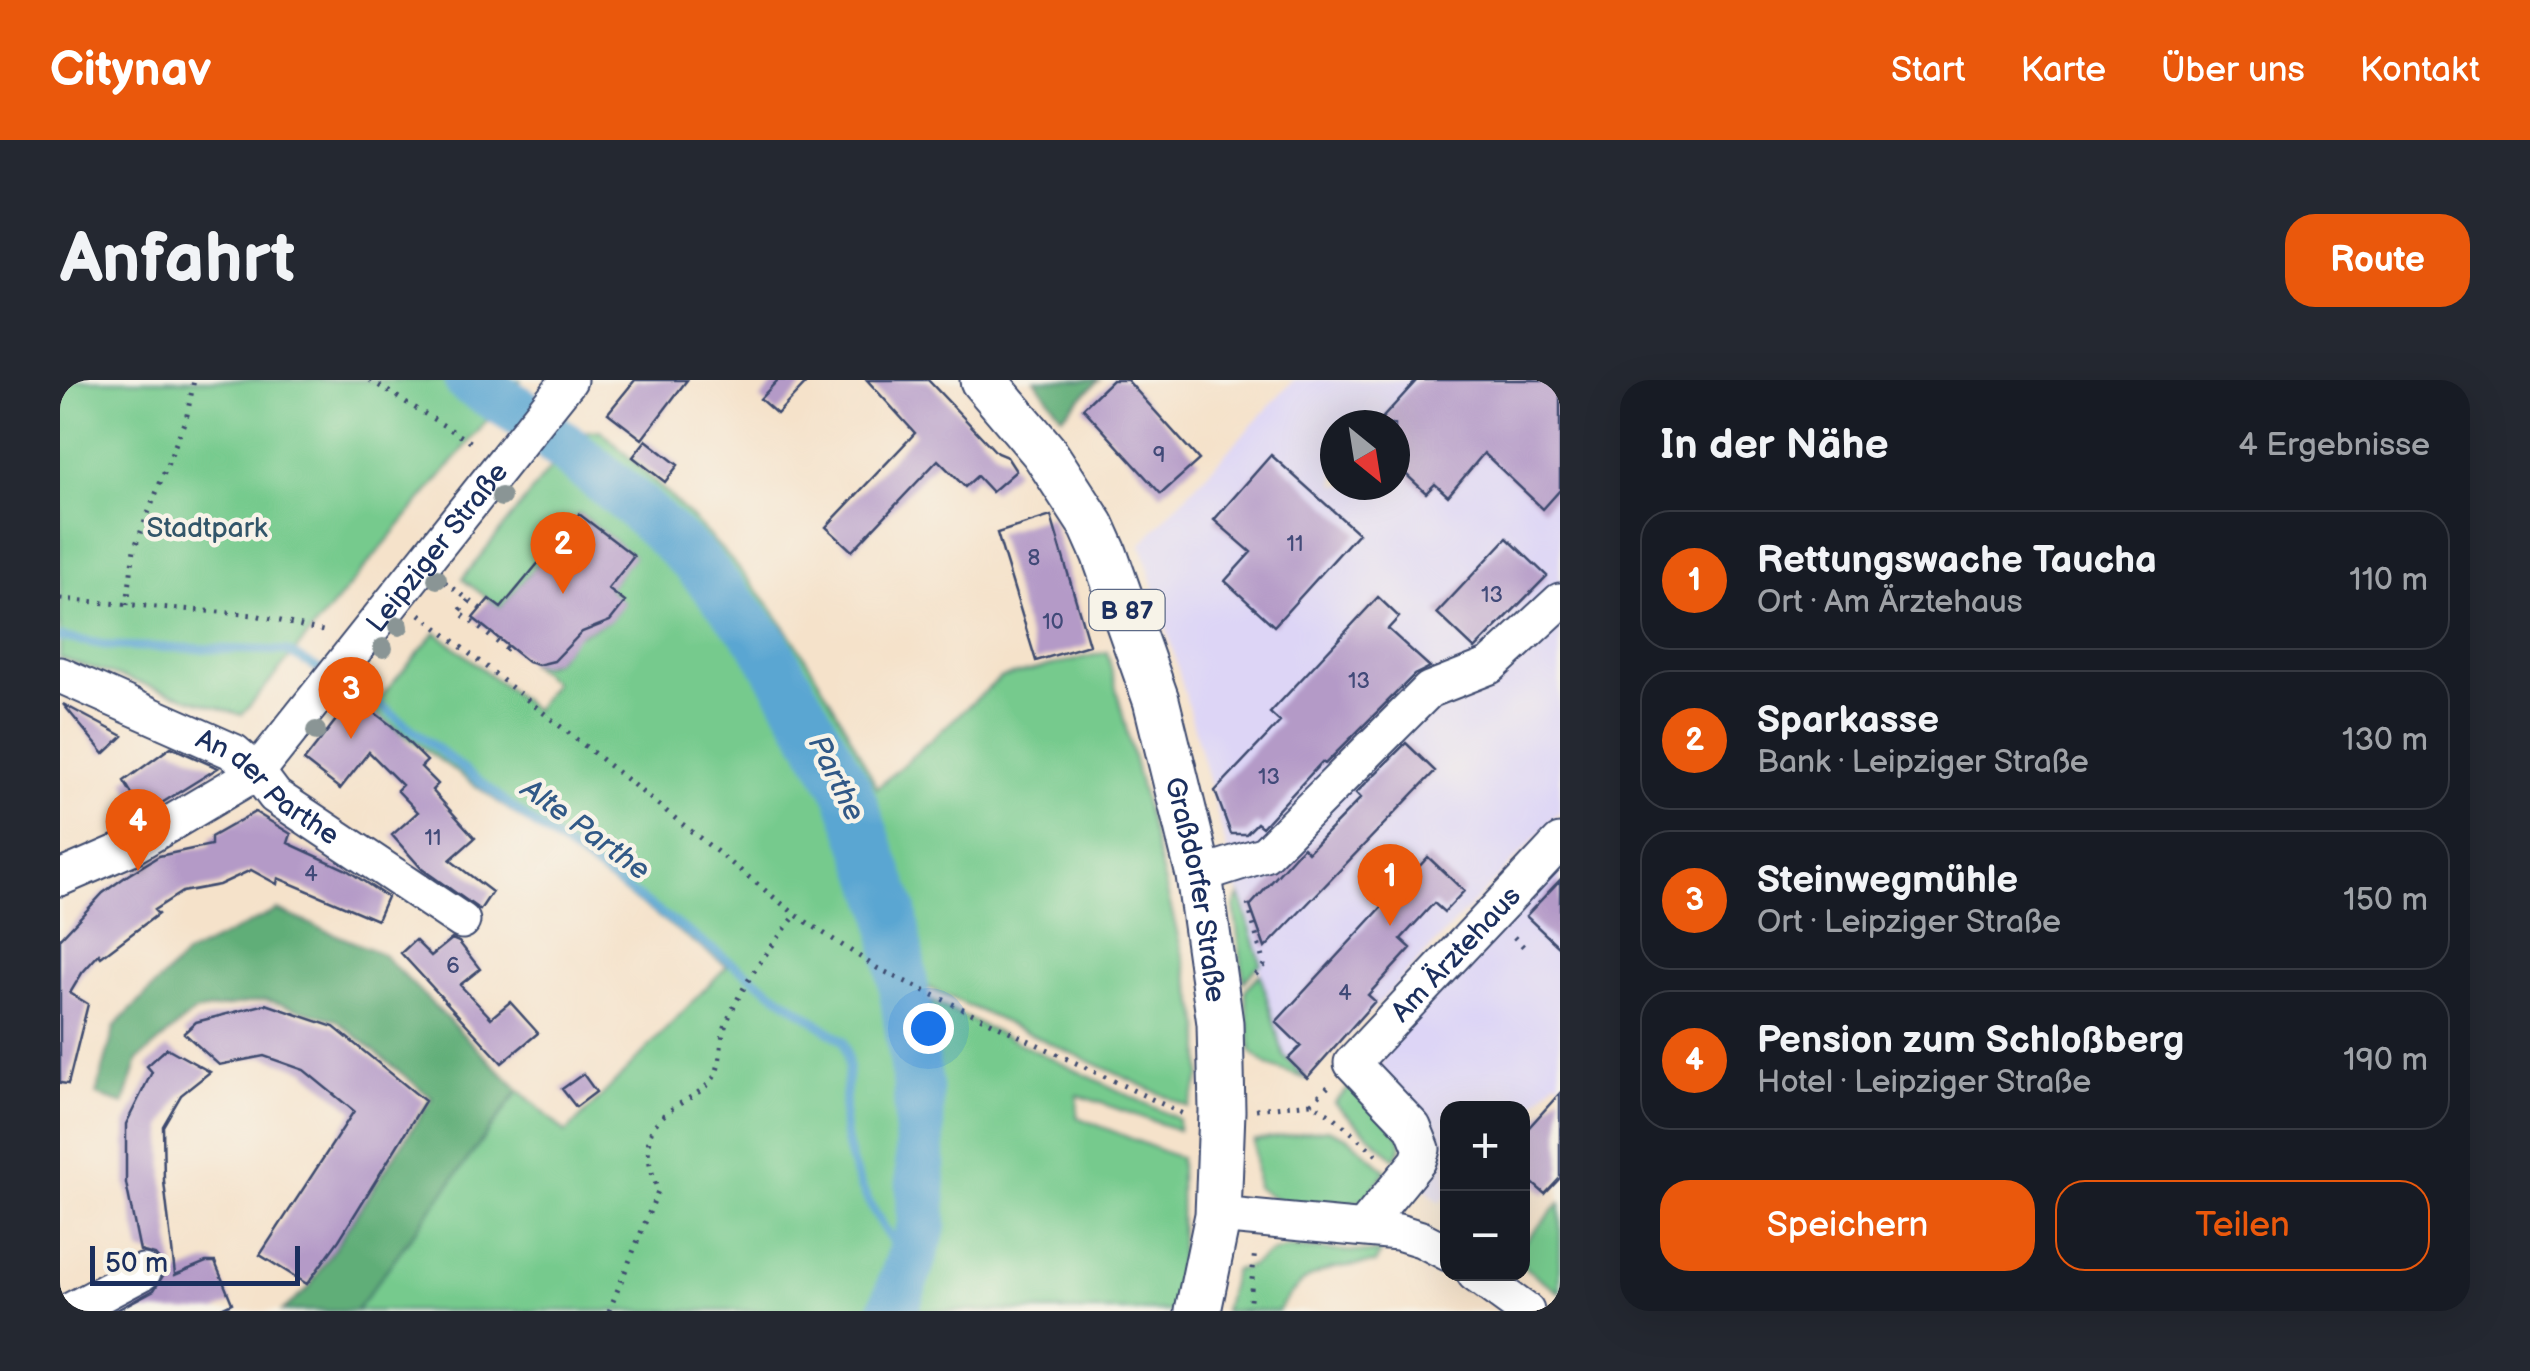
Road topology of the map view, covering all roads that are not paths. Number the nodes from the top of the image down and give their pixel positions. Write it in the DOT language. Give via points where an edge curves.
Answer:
graph roads {
  1 [pos="983,380"];
  2 [pos="558,393"];
  3 [pos="1560,601"];
  4 [pos="60,674"];
  5 [pos="257,772"];
  6 [pos="1560,842"];
  7 [pos="1199,874"];
  8 [pos="60,878"];
  9 [pos="462,921"];
  10 [pos="1218,1215"];
  11 [pos="1363,1228"];
  12 [pos="1440,1249"];
  13 [pos="143,1272"];
  14 [pos="1485,1281"];
  15 [pos="70,1311"];
  16 [pos="1198,1311"];
  17 [pos="1526,1311"];
  1 -- 7 [label="main road, Graßdorfer Straße / B 87" via="1044,452 1104,552 1156,700"];
  2 -- 5 [label="street, Leipziger Straße" via="493,449 334,658"];
  3 -- 7 [label="street" via="1490,666 1429,690 1265,854"];
  4 -- 5 [label="street, An der Parthe" via="234,752"];
  5 -- 8 [label="street, Leipziger Straße" via="155,834"];
  5 -- 9 [label="street, An der Parthe" via="276,796"];
  6 -- 11 [label="street, Am Ärztehaus" via="1352,1063 1391,1091 1422,1149"];
  7 -- 10 [label="main road, Graßdorfer Straße / B 87" via="1220,1023"];
  10 -- 11 [label="street"];
  10 -- 16 [label="main road, B 87"];
  11 -- 12 [label="street" via="1421,1238"];
  13 -- 15 [label="street"];
  14 -- 17 [label="street"];
}
